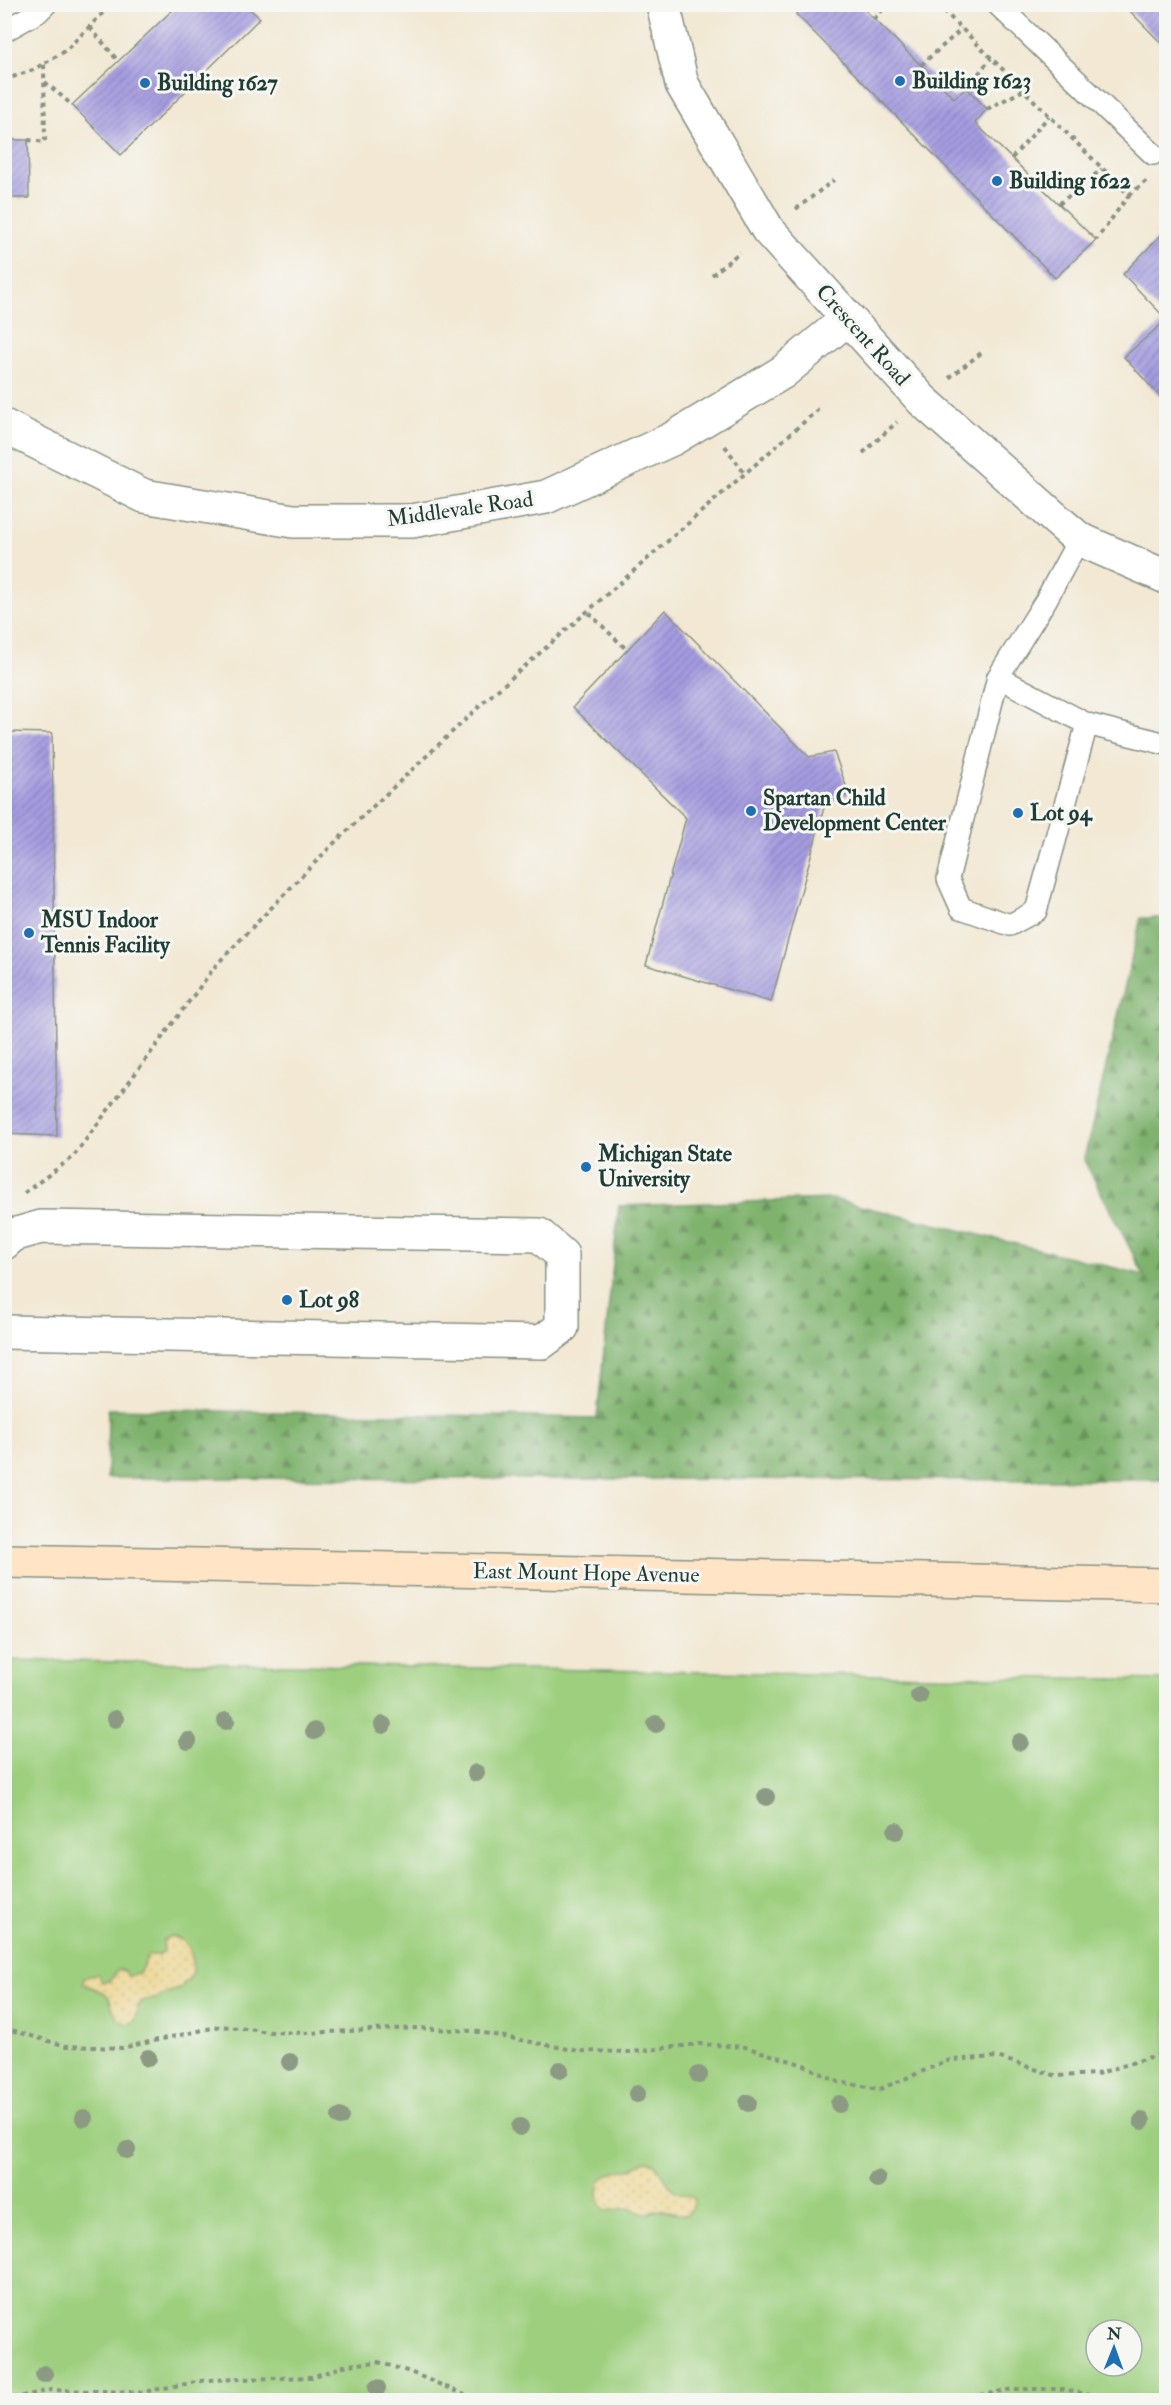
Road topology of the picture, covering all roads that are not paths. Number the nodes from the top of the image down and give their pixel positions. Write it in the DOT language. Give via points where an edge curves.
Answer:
graph roads {
  1 [pos="46,4"];
  2 [pos="663,4"];
  3 [pos="997,4"];
  4 [pos="4,31"];
  5 [pos="1153,154"];
  6 [pos="847,319"];
  7 [pos="4,426"];
  8 [pos="1079,539"];
  9 [pos="1167,577"];
  10 [pos="998,677"];
  11 [pos="1087,724"];
  12 [pos="1167,744"];
  13 [pos="4,1243"];
  14 [pos="4,1332"];
  15 [pos="4,1561"];
  16 [pos="1167,1585"];
  1 -- 4 [label="lane"];
  2 -- 6 [label="street, Crescent Road" via="682,84 768,230"];
  3 -- 5 [label="lane"];
  6 -- 7 [label="street, Middlevale Road" via="783,372 651,449 546,497 412,520 293,521 144,496"];
  6 -- 8 [label="street, Crescent Road" via="921,400"];
  8 -- 9 [label="street, Crescent Road"];
  8 -- 10 [label="lane"];
  10 -- 11 [label="lane"];
  10 -- 11 [label="lane" via="948,879 961,908 1010,925 1036,911"];
  11 -- 12 [label="lane"];
  13 -- 14 [label="street" via="13,1235 41,1227 539,1235 562,1255 562,1327 542,1342"];
  15 -- 16 [label="street, East Mount Hope Avenue"];
}
